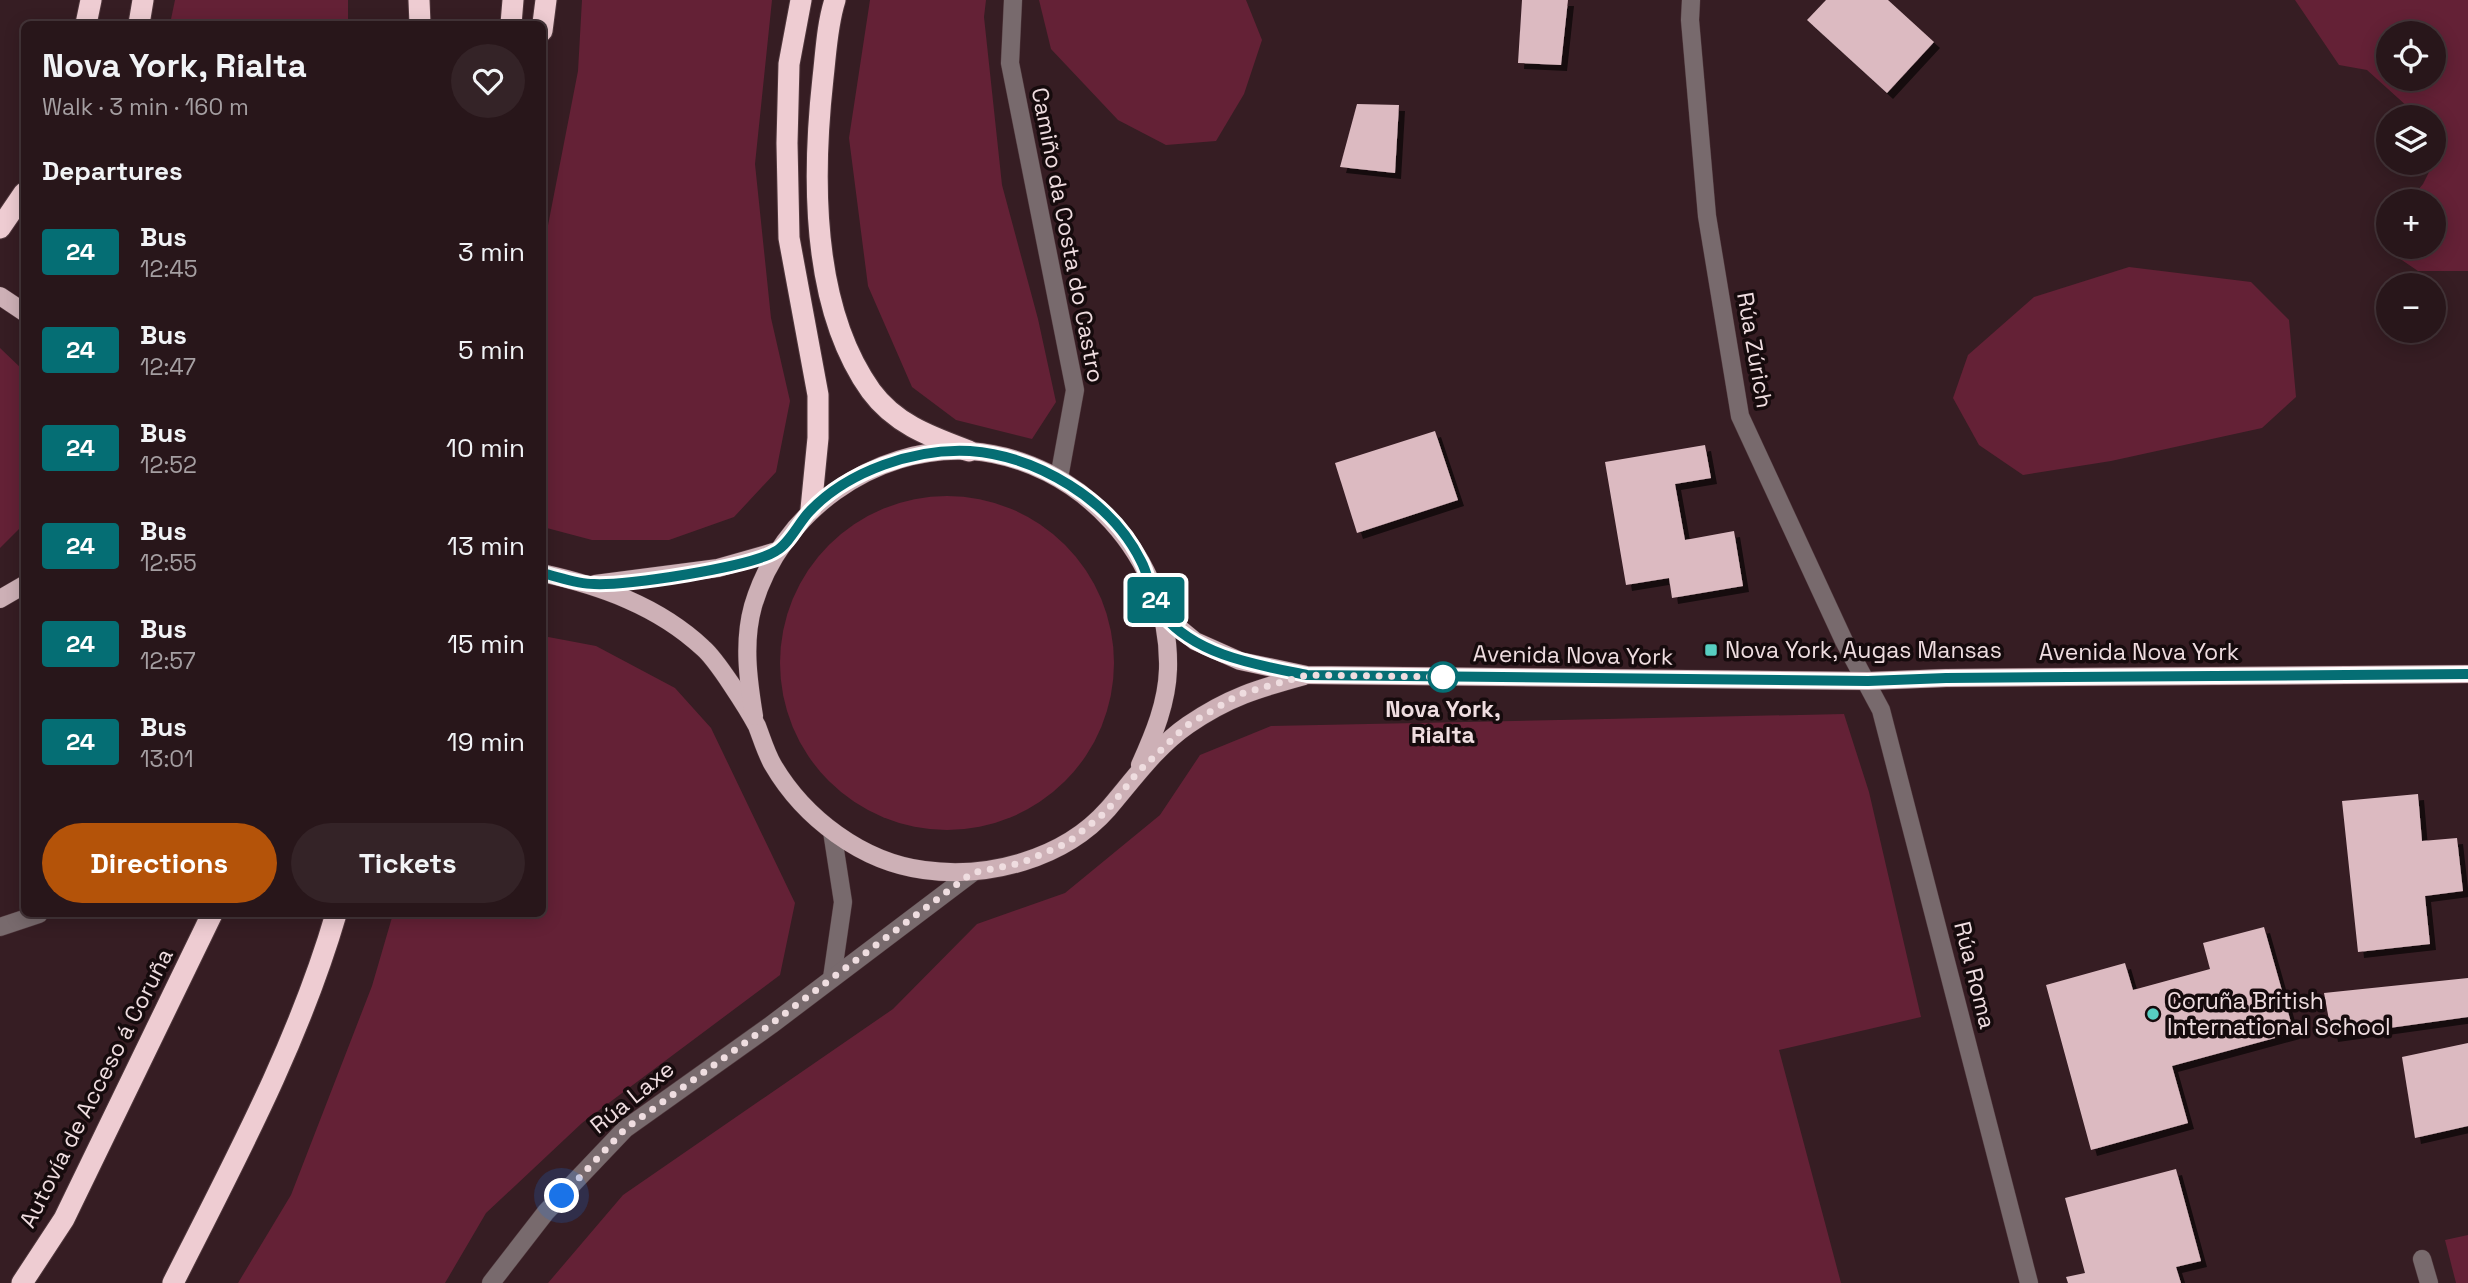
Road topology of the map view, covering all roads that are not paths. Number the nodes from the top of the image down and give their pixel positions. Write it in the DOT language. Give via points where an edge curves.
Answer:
graph roads {
  1 [pos="91,0"];
  2 [pos="143,0"];
  3 [pos="419,0"];
  4 [pos="513,0"];
  5 [pos="546,0"];
  6 [pos="801,0"];
  7 [pos="835,0"];
  8 [pos="1013,0"];
  9 [pos="1691,0"];
  10 [pos="87,21"];
  11 [pos="140,21"];
  12 [pos="420,21"];
  13 [pos="511,21"];
  14 [pos="543,21"];
  15 [pos="21,198"];
  16 [pos="0,229"];
  17 [pos="0,296"];
  18 [pos="21,310"];
  19 [pos="969,451"];
  20 [pos="1059,478"];
  21 [pos="811,509"];
  22 [pos="777,551"];
  23 [pos="546,574"];
  24 [pos="594,584"];
  25 [pos="21,587"];
  26 [pos="0,599"];
  27 [pos="1162,614"];
  28 [pos="2468,674"];
  29 [pos="1307,675"];
  30 [pos="1868,681"];
  31 [pos="755,723"];
  32 [pos="1137,773"];
  33 [pos="832,831"];
  34 [pos="972,873"];
  35 [pos="30,917"];
  36 [pos="211,917"];
  37 [pos="335,917"];
  38 [pos="0,927"];
  39 [pos="832,978"];
  40 [pos="2422,1259"];
  41 [pos="22,1283"];
  42 [pos="173,1283"];
  43 [pos="491,1283"];
  44 [pos="2029,1283"];
  45 [pos="2429,1283"];
  1 -- 10 [label="highway"];
  2 -- 11 [label="highway"];
  3 -- 12 [label="highway"];
  4 -- 13 [label="highway"];
  5 -- 14 [label="highway"];
  6 -- 21 [label="highway" via="789,64 787,143 789,238 818,395"];
  7 -- 19 [label="highway" via="829,18 818,128 818,211 828,286 844,346 873,393 911,429"];
  8 -- 20 [label="street, Camiño da Costa do Castro" via="1010,63 1075,390"];
  9 -- 30 [label="street, Rúa Zúrich" via="1707,216 1740,416 1844,641"];
  15 -- 16 [label="highway"];
  17 -- 18 [label="main road"];
  19 -- 20 [label="main road" via="1015,459"];
  19 -- 21 [label="main road" via="912,456 858,476"];
  20 -- 27 [label="main road" via="1106,513 1141,560"];
  21 -- 22 [label="main road"];
  22 -- 24 [label="main road" via="718,568"];
  22 -- 31 [label="main road" via="753,606 746,664"];
  23 -- 24 [label="main road"];
  24 -- 31 [label="main road" via="665,617 705,649"];
  25 -- 26 [label="main road"];
  27 -- 29 [label="main road" via="1195,641 1240,661"];
  27 -- 32 [label="main road" via="1166,682 1159,723"];
  28 -- 30 [label="main road, Avenida Nova York"];
  29 -- 30 [label="main road, Avenida Nova York"];
  29 -- 32 [label="main road" via="1240,694 1186,726"];
  30 -- 44 [label="street, Rúa Roma" via="1892,751"];
  31 -- 33 [label="main road" via="773,764 799,801"];
  32 -- 34 [label="main road" via="1106,812 1067,843 1021,863"];
  33 -- 34 [label="main road" via="875,857 923,870"];
  33 -- 39 [label="street" via="843,902"];
  34 -- 39 [label="street, Rúa Laxe"];
  35 -- 38 [label="street"];
  36 -- 41 [label="highway, Autovía de Acceso á Coruña" via="64,1219"];
  37 -- 42 [label="highway" via="277,1076"];
  39 -- 43 [label="street, Rúa Laxe" via="625,1129 546,1212"];
  40 -- 45 [label="street"];
}
